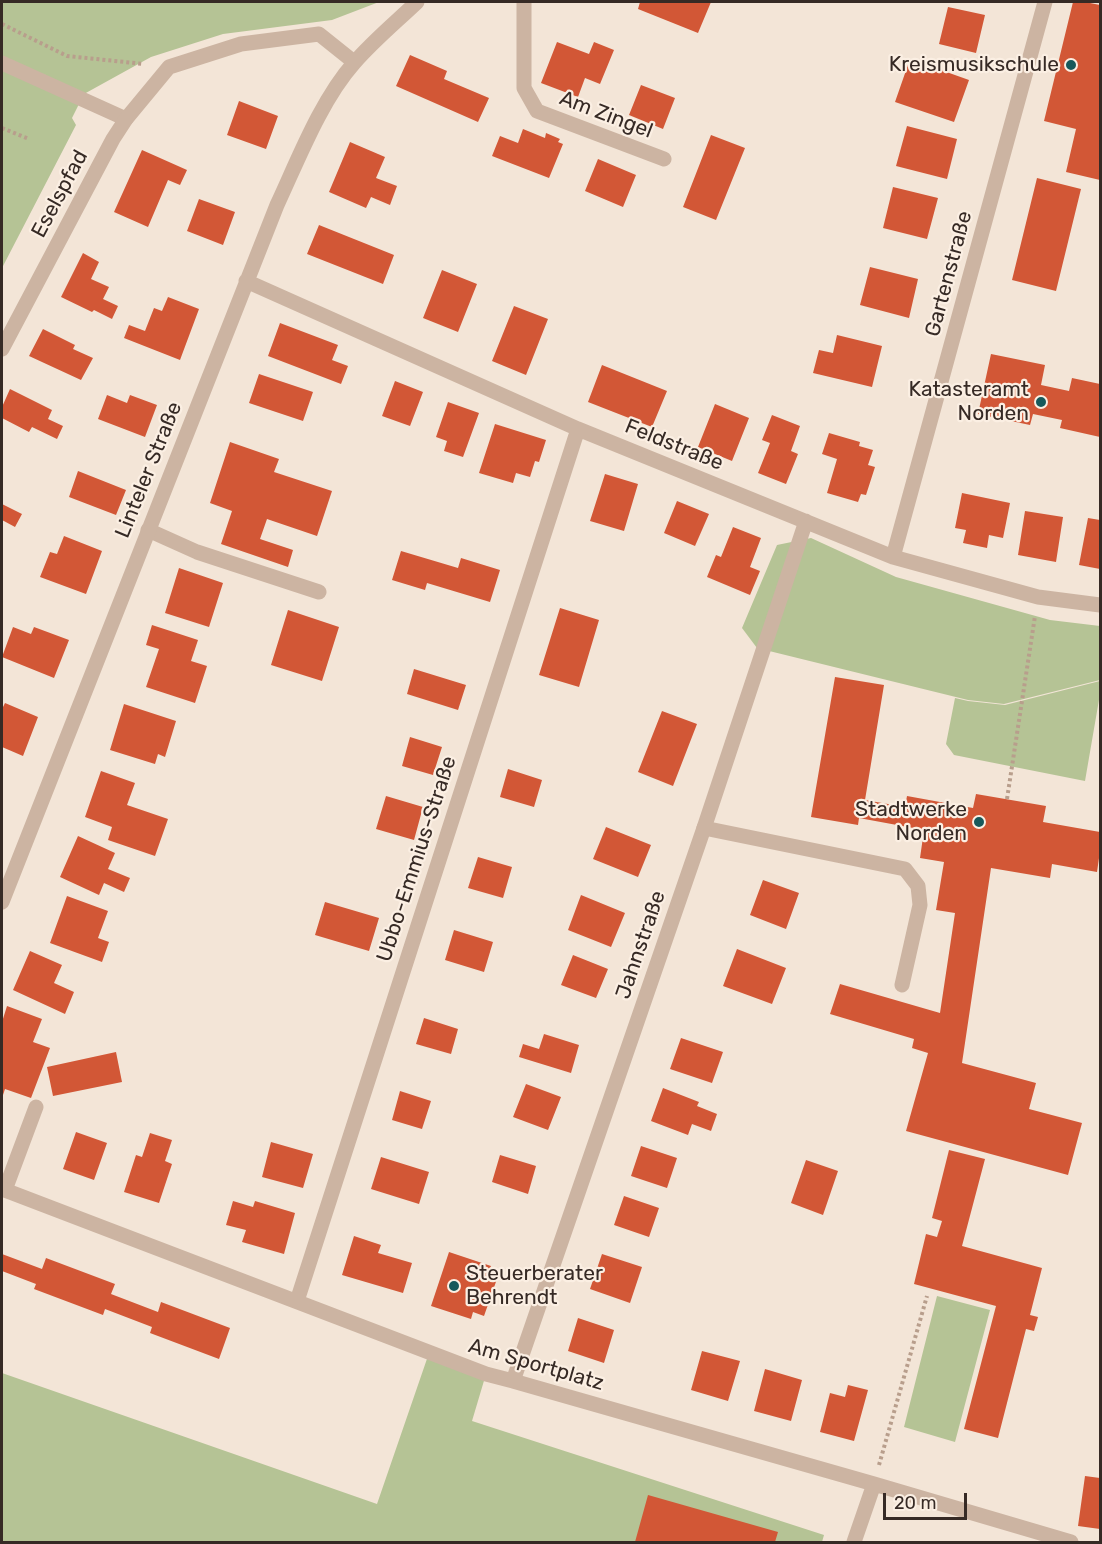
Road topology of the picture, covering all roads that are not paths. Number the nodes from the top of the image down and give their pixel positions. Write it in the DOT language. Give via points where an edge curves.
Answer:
graph roads {
  1 [pos="417,2"];
  2 [pos="524,2"];
  3 [pos="1045,2"];
  4 [pos="354,62"];
  5 [pos="2,63"];
  6 [pos="126,119"];
  7 [pos="664,159"];
  8 [pos="246,281"];
  9 [pos="2,349"];
  10 [pos="578,429"];
  11 [pos="806,521"];
  12 [pos="148,531"];
  13 [pos="893,557"];
  14 [pos="319,592"];
  15 [pos="1101,605"];
  16 [pos="704,828"];
  17 [pos="2,902"];
  18 [pos="902,985"];
  19 [pos="36,1107"];
  20 [pos="3,1190"];
  21 [pos="297,1301"];
  22 [pos="513,1381"];
  23 [pos="874,1484"];
  24 [pos="854,1542"];
  25 [pos="1071,1542"];
  1 -- 4 [label="street"];
  2 -- 7 [label="street, Am Zingel" via="524,88 537,111"];
  3 -- 13 [label="street, Gartenstraße"];
  4 -- 6 [label="street, Eselspfad" via="319,34 241,44 169,67"];
  4 -- 8 [label="street, Linteler Straße" via="313,129"];
  5 -- 6 [label="street"];
  6 -- 9 [label="street, Eselspfad"];
  8 -- 10 [label="street, Feldstraße"];
  8 -- 12 [label="street, Linteler Straße"];
  10 -- 11 [label="street, Feldstraße"];
  10 -- 21 [label="street, Ubbo-Emmius-Straße"];
  11 -- 13 [label="street, Feldstraße"];
  11 -- 16 [label="street, Jahnstraße"];
  12 -- 14 [label="street" via="197,552"];
  12 -- 17 [label="street, Linteler Straße"];
  13 -- 15 [label="street, Feldstraße" via="1038,597"];
  16 -- 18 [label="street" via="904,869 918,886 920,904"];
  16 -- 22 [label="street, Jahnstraße"];
  19 -- 20 [label="street"];
  20 -- 21 [label="street, Am Sportplatz"];
  21 -- 22 [label="street, Am Sportplatz"];
  22 -- 23 [label="street, Am Sportplatz"];
  23 -- 24 [label="street"];
  23 -- 25 [label="street, Am Sportplatz"];
}
